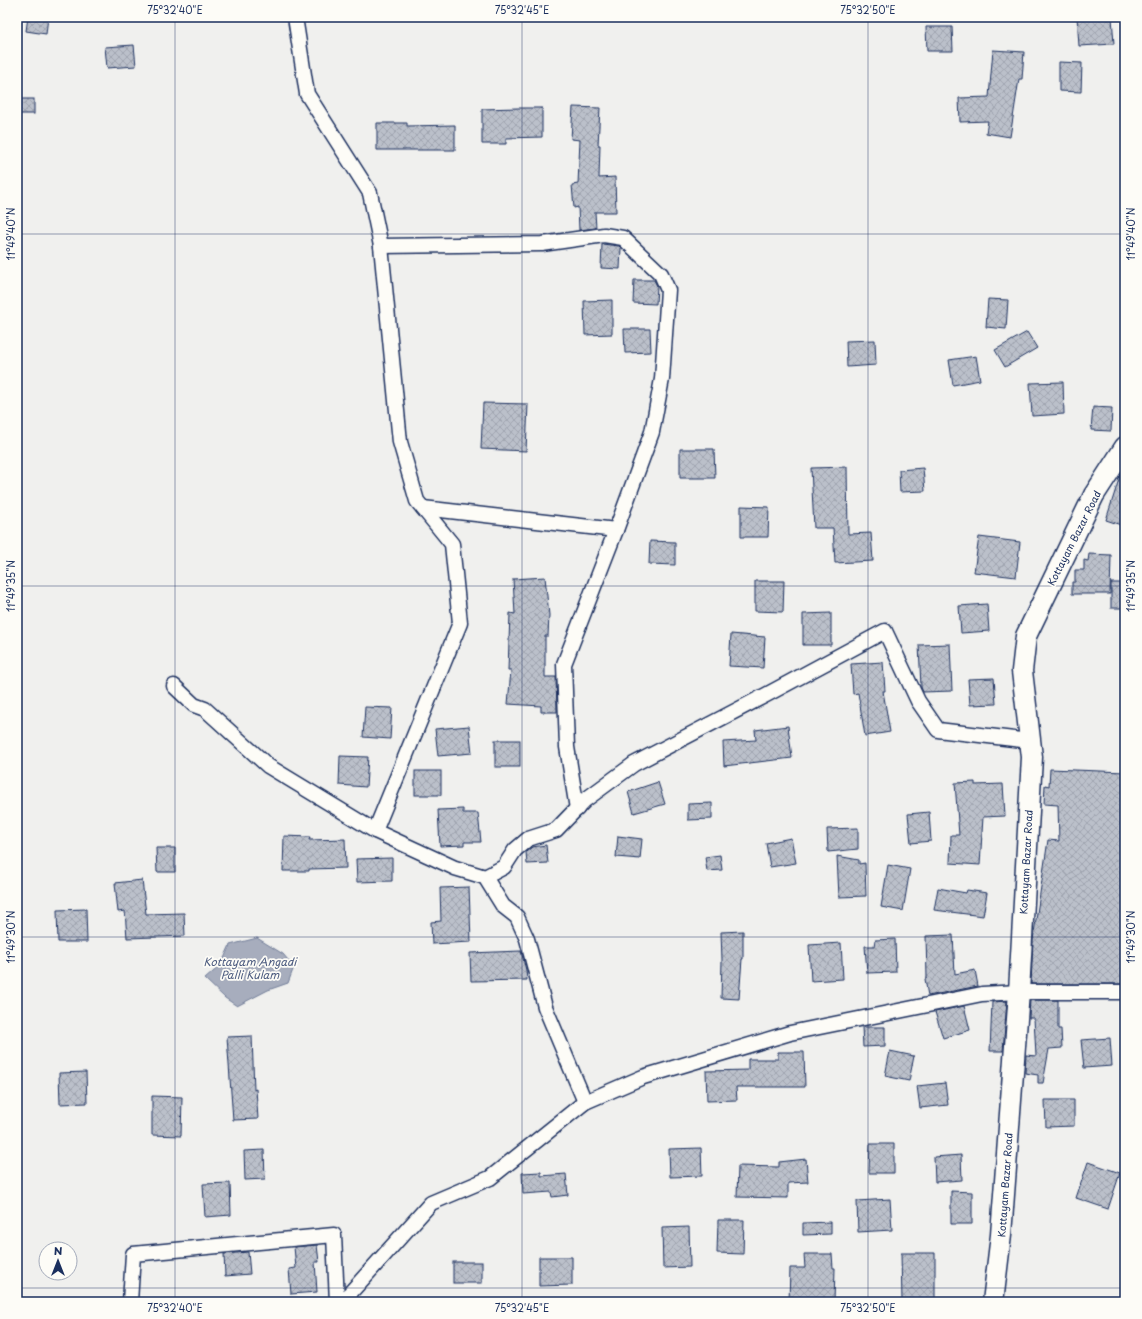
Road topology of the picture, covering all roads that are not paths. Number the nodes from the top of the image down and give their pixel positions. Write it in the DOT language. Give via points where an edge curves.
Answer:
graph roads {
  1 [pos="295,17"];
  2 [pos="381,246"];
  3 [pos="1125,447"];
  4 [pos="423,508"];
  5 [pos="616,530"];
  6 [pos="174,686"];
  7 [pos="1030,741"];
  8 [pos="577,809"];
  9 [pos="375,831"];
  10 [pos="484,877"];
  11 [pos="1019,992"];
  12 [pos="1125,992"];
  13 [pos="586,1102"];
  14 [pos="130,1302"];
  15 [pos="337,1302"];
  16 [pos="342,1302"];
  17 [pos="993,1302"];
  1 -- 2 [label="street" via="307,94 370,193"];
  2 -- 4 [label="street" via="400,442 417,501"];
  2 -- 5 [label="street" via="542,244 604,235 623,238 661,274 668,290 662,379 652,432"];
  3 -- 7 [label="main road, Kottayam Bazar Road" via="1094,495 1026,636 1022,671"];
  4 -- 5 [label="street"];
  4 -- 9 [label="street" via="452,544 460,623"];
  5 -- 8 [label="street" via="564,664 567,747"];
  6 -- 9 [label="street" via="194,705 205,709 268,766"];
  7 -- 8 [label="street" via="938,730 918,701 885,631 634,764"];
  7 -- 11 [label="main road, Kottayam Bazar Road" via="1032,757"];
  8 -- 10 [label="street" via="556,830 528,839 515,850 504,867"];
  9 -- 10 [label="street" via="455,868"];
  10 -- 13 [label="street" via="503,906 517,917 527,939 545,1007"];
  11 -- 12 [label="street"];
  11 -- 13 [label="street" via="982,994 790,1033 643,1076"];
  11 -- 17 [label="main road, Kottayam Bazar Road" via="1001,1235"];
  13 -- 16 [label="street" via="490,1178 431,1203"];
  14 -- 15 [label="street" via="133,1254 334,1235"];
}
